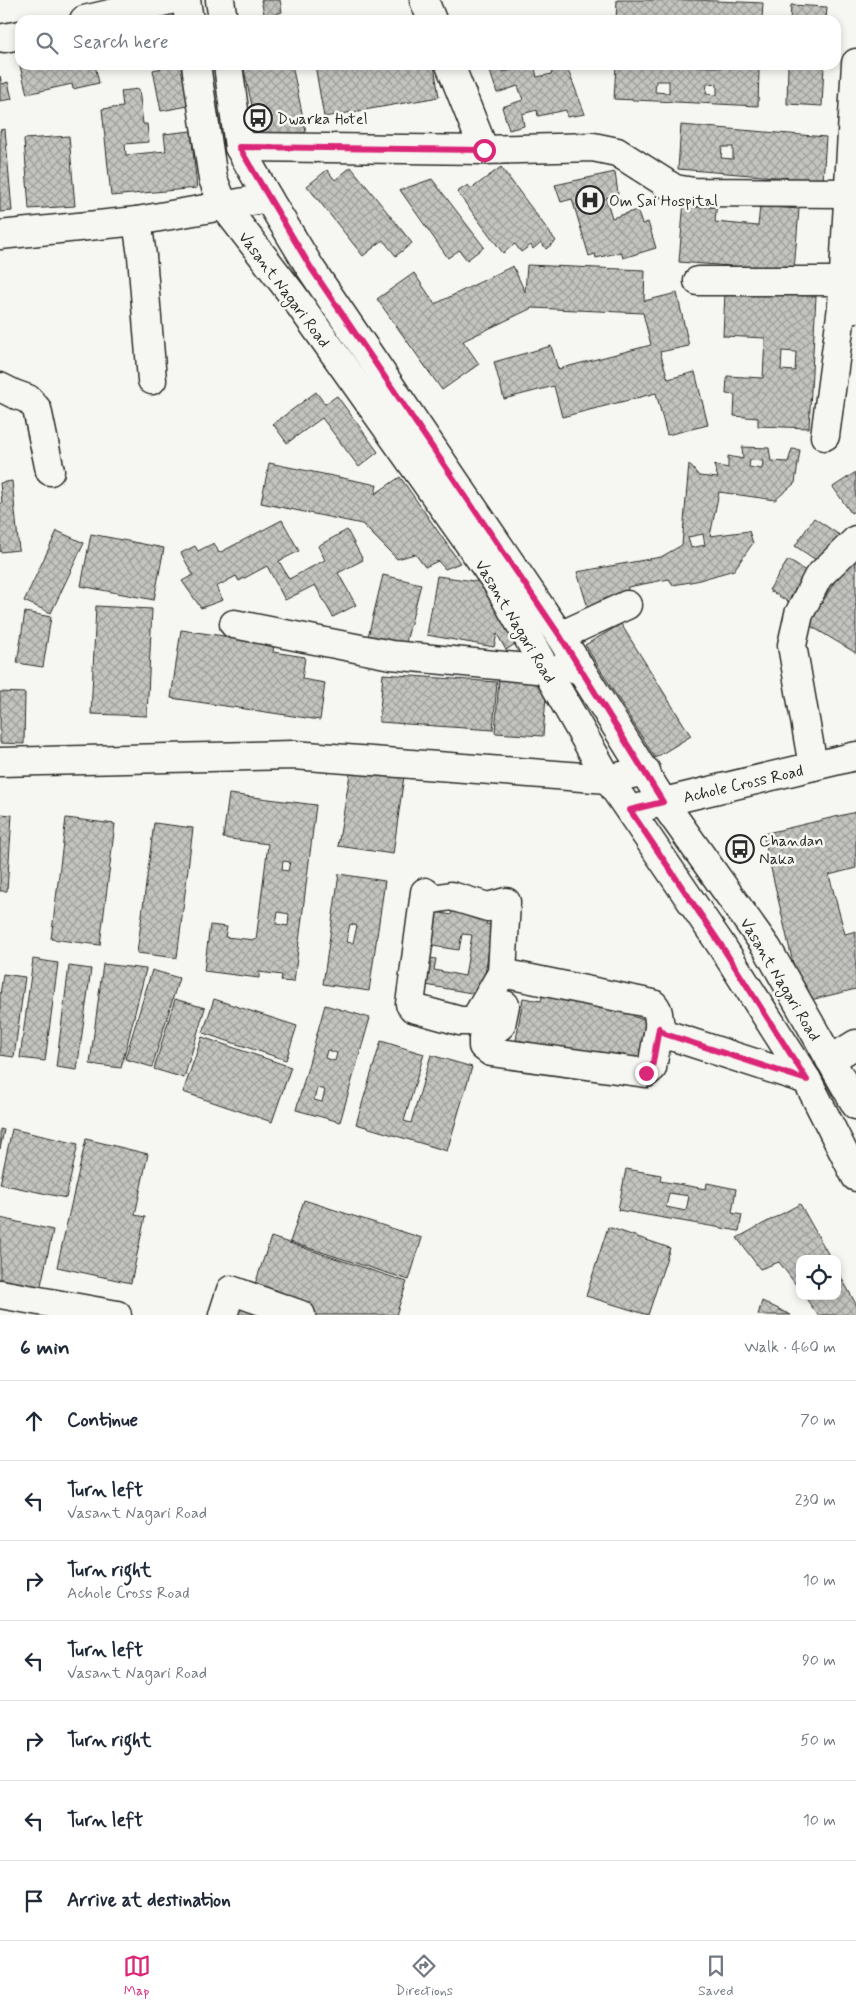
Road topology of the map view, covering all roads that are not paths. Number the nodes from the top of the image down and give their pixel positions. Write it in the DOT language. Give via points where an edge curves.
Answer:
graph roads {
  1 [pos="170,0"];
  2 [pos="186,0"];
  3 [pos="220,0"];
  4 [pos="424,0"];
  5 [pos="106,15"];
  6 [pos="188,15"];
  7 [pos="222,15"];
  8 [pos="430,15"];
  9 [pos="856,63"];
  10 [pos="197,70"];
  11 [pos="229,70"];
  12 [pos="452,70"];
  13 [pos="239,147"];
  14 [pos="484,150"];
  15 [pos="849,193"];
  16 [pos="268,198"];
  17 [pos="224,206"];
  18 [pos="137,221"];
  19 [pos="0,235"];
  20 [pos="698,281"];
  21 [pos="847,299"];
  22 [pos="152,380"];
  23 [pos="0,387"];
  24 [pos="825,436"];
  25 [pos="50,471"];
  26 [pos="856,540"];
  27 [pos="627,605"];
  28 [pos="234,624"];
  29 [pos="560,636"];
  30 [pos="580,666"];
  31 [pos="546,670"];
  32 [pos="856,756"];
  33 [pos="0,762"];
  34 [pos="813,766"];
  35 [pos="646,771"];
  36 [pos="608,779"];
  37 [pos="663,802"];
  38 [pos="630,810"];
  39 [pos="502,972"];
  40 [pos="505,1005"];
  41 [pos="659,1028"];
  42 [pos="856,1044"];
  43 [pos="830,1060"];
  44 [pos="807,1080"];
  45 [pos="856,1105"];
  46 [pos="856,1177"];
  47 [pos="0,1294"];
  48 [pos="116,1315"];
  49 [pos="222,1315"];
  50 [pos="300,1315"];
  1 -- 5 [label="street"];
  2 -- 6 [label="street"];
  3 -- 7 [label="street"];
  4 -- 8 [label="street"];
  9 -- 15 [label="street"];
  10 -- 17 [label="street, Vasant Nagari Road" via="213,179"];
  11 -- 13 [label="street, Vasant Nagari Road"];
  12 -- 14 [label="street"];
  13 -- 14 [label="street"];
  13 -- 16 [label="street, Vasant Nagari Road"];
  14 -- 15 [label="street" via="593,147 616,152 675,189 694,192"];
  15 -- 21 [label="street"];
  16 -- 17 [label="street"];
  16 -- 29 [label="street, Vasant Nagari Road" via="311,268"];
  17 -- 18 [label="street"];
  17 -- 31 [label="street, Vasant Nagari Road" via="292,294 497,583"];
  18 -- 19 [label="street"];
  18 -- 22 [label="street"];
  20 -- 21 [label="street"];
  21 -- 24 [label="street"];
  23 -- 25 [label="street" via="28,398 37,409"];
  26 -- 34 [label="street" via="818,577 799,614 792,645"];
  27 -- 29 [label="street"];
  28 -- 31 [label="street" via="391,655"];
  29 -- 30 [label="street, Vasant Nagari Road"];
  30 -- 31 [label="street"];
  30 -- 35 [label="street, Vasant Nagari Road"];
  31 -- 36 [label="street, Vasant Nagari Road"];
  32 -- 34 [label="street, Achole Cross Road"];
  33 -- 36 [label="street" via="294,755"];
  34 -- 37 [label="street, Achole Cross Road"];
  35 -- 36 [label="street"];
  35 -- 37 [label="street, Vasant Nagari Road"];
  36 -- 38 [label="street, Vasant Nagari Road"];
  37 -- 38 [label="street, Achole Cross Road"];
  37 -- 43 [label="street, Vasant Nagari Road" via="766,948"];
  38 -- 44 [label="street, Vasant Nagari Road"];
  39 -- 39 [label="street" via="506,902 488,907 451,896 433,899 425,892 410,1000 413,1008 460,1021 474,1021"];
  39 -- 41 [label="street" via="653,1004 658,1010"];
  40 -- 41 [label="street" via="502,1025 482,1039 483,1046 491,1052 646,1073 652,1068"];
  41 -- 44 [label="street" via="665,1034"];
  42 -- 43 [label="street"];
  43 -- 45 [label="street, Vasant Nagari Road"];
  44 -- 46 [label="street, Vasant Nagari Road"];
  47 -- 48 [label="street"];
  49 -- 50 [label="street" via="231,1290"];
}
